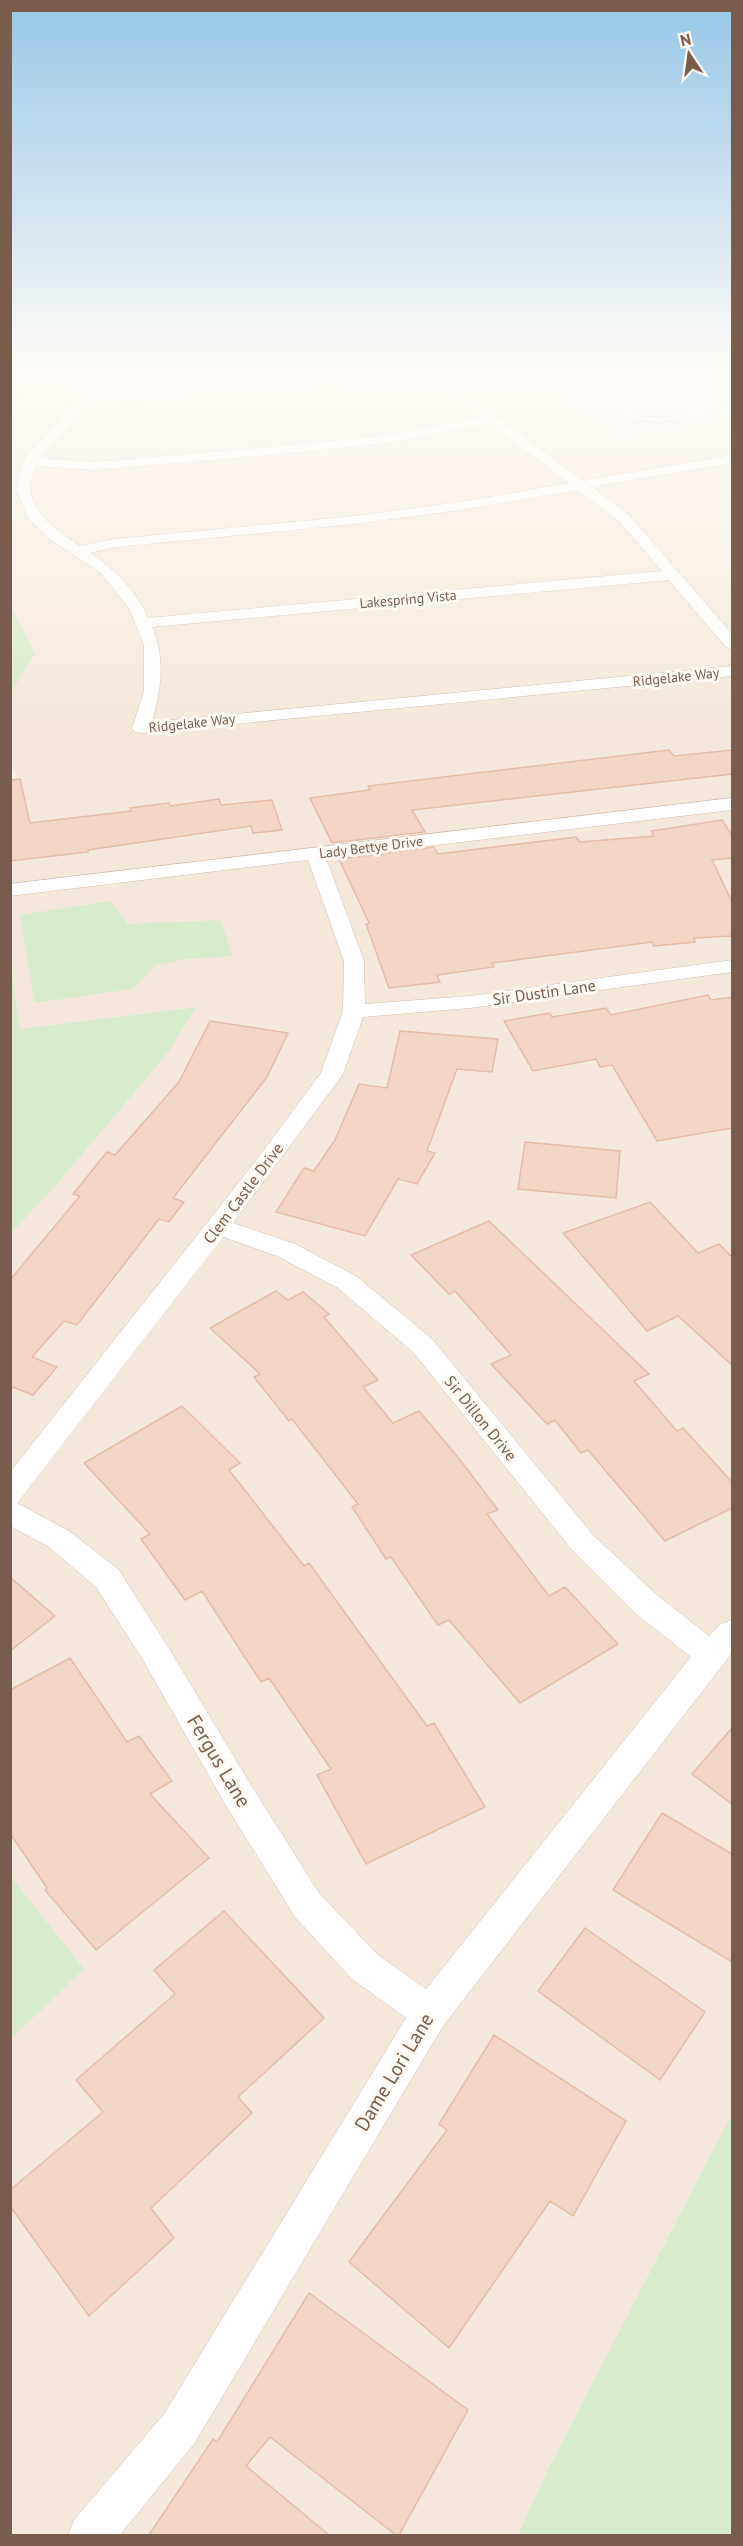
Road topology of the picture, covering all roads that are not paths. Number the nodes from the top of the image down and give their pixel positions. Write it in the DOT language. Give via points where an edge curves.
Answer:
graph roads {
  1 [pos="24,491"];
  2 [pos="553,491"];
  3 [pos="591,491"];
  4 [pos="78,551"];
  5 [pos="673,575"];
  6 [pos="143,623"];
  7 [pos="732,644"];
  8 [pos="732,671"];
  9 [pos="732,804"];
  10 [pos="315,854"];
  11 [pos="10,890"];
  12 [pos="732,966"];
  13 [pos="354,1011"];
  14 [pos="218,1227"];
  15 [pos="10,1494"];
  16 [pos="10,1512"];
  17 [pos="722,1644"];
  18 [pos="430,2013"];
  19 [pos="90,2535"];
  1 -- 4 [label="street, Ridgelake Way" via="32,514"];
  2 -- 4 [label="street" via="367,519 127,542"];
  3 -- 5 [label="street" via="624,518"];
  4 -- 6 [label="street, Ridgelake Way" via="106,570 136,607"];
  5 -- 6 [label="street, Lakespring Vista"];
  5 -- 7 [label="street"];
  6 -- 8 [label="street, Ridgelake Way" via="152,645 152,692 141,728"];
  9 -- 10 [label="street, Lady Bettye Drive"];
  10 -- 11 [label="street, Lady Bettye Drive"];
  10 -- 13 [label="street, Clem Castle Drive" via="354,961"];
  12 -- 13 [label="street, Sir Dustin Lane" via="470,1002"];
  13 -- 14 [label="street, Clem Castle Drive" via="332,1074"];
  14 -- 15 [label="street, Clem Castle Drive"];
  14 -- 17 [label="street, Sir Dillon Drive" via="286,1250 347,1282 423,1346 584,1543 646,1604"];
  16 -- 18 [label="street, Fergus Lane" via="59,1539 107,1578 307,1905 365,1967"];
  17 -- 18 [label="street, Dame Lori Lane"];
  18 -- 19 [label="street, Dame Lori Lane" via="179,2429"];
}
